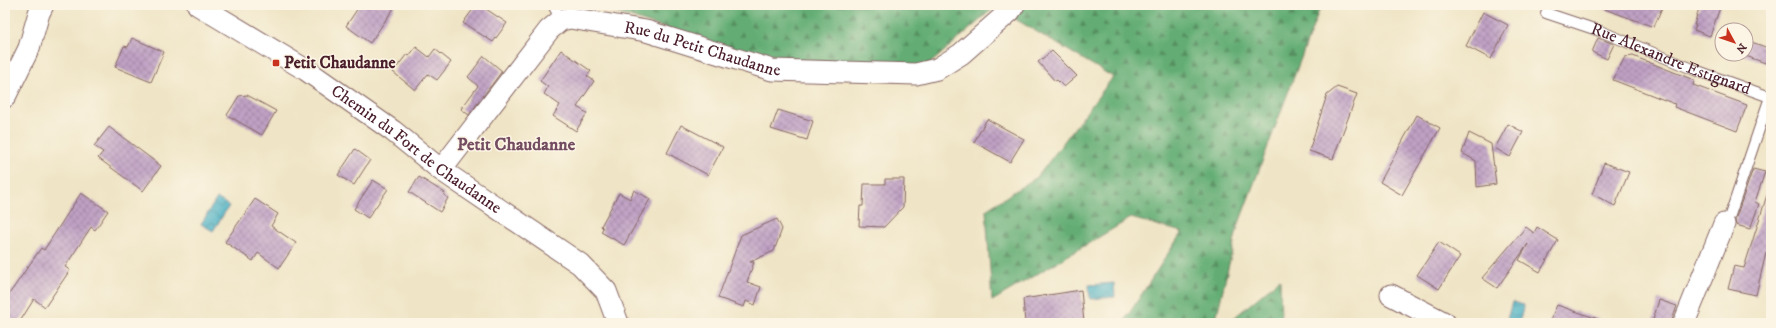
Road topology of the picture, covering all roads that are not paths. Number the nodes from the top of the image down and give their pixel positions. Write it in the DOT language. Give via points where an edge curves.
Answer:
graph roads {
  1 [pos="43,5"];
  2 [pos="198,5"];
  3 [pos="1014,5"];
  4 [pos="557,13"];
  5 [pos="1546,13"];
  6 [pos="5,97"];
  7 [pos="441,170"];
  8 [pos="1724,224"];
  9 [pos="1391,295"];
  10 [pos="618,323"];
  11 [pos="1445,323"];
  12 [pos="1684,323"];
  1 -- 6 [label="street" via="29,48"];
  2 -- 7 [label="street, Chemin du Fort de Chaudanne" via="306,70 393,131"];
  3 -- 4 [label="street, Rue du Petit Chaudanne" via="961,54 937,69 916,74 772,70 646,31 570,18"];
  4 -- 7 [label="street, Rue du Petit Chaudanne" via="549,30"];
  5 -- 8 [label="lane, Rue Alexandre Estignard" via="1600,31 1694,70 1770,97 1730,215"];
  7 -- 10 [label="street, Chemin du Fort de Chaudanne" via="580,264 606,291"];
  8 -- 12 [label="street, Rue Alexandre Estignard"];
  9 -- 11 [label="street"];
}
